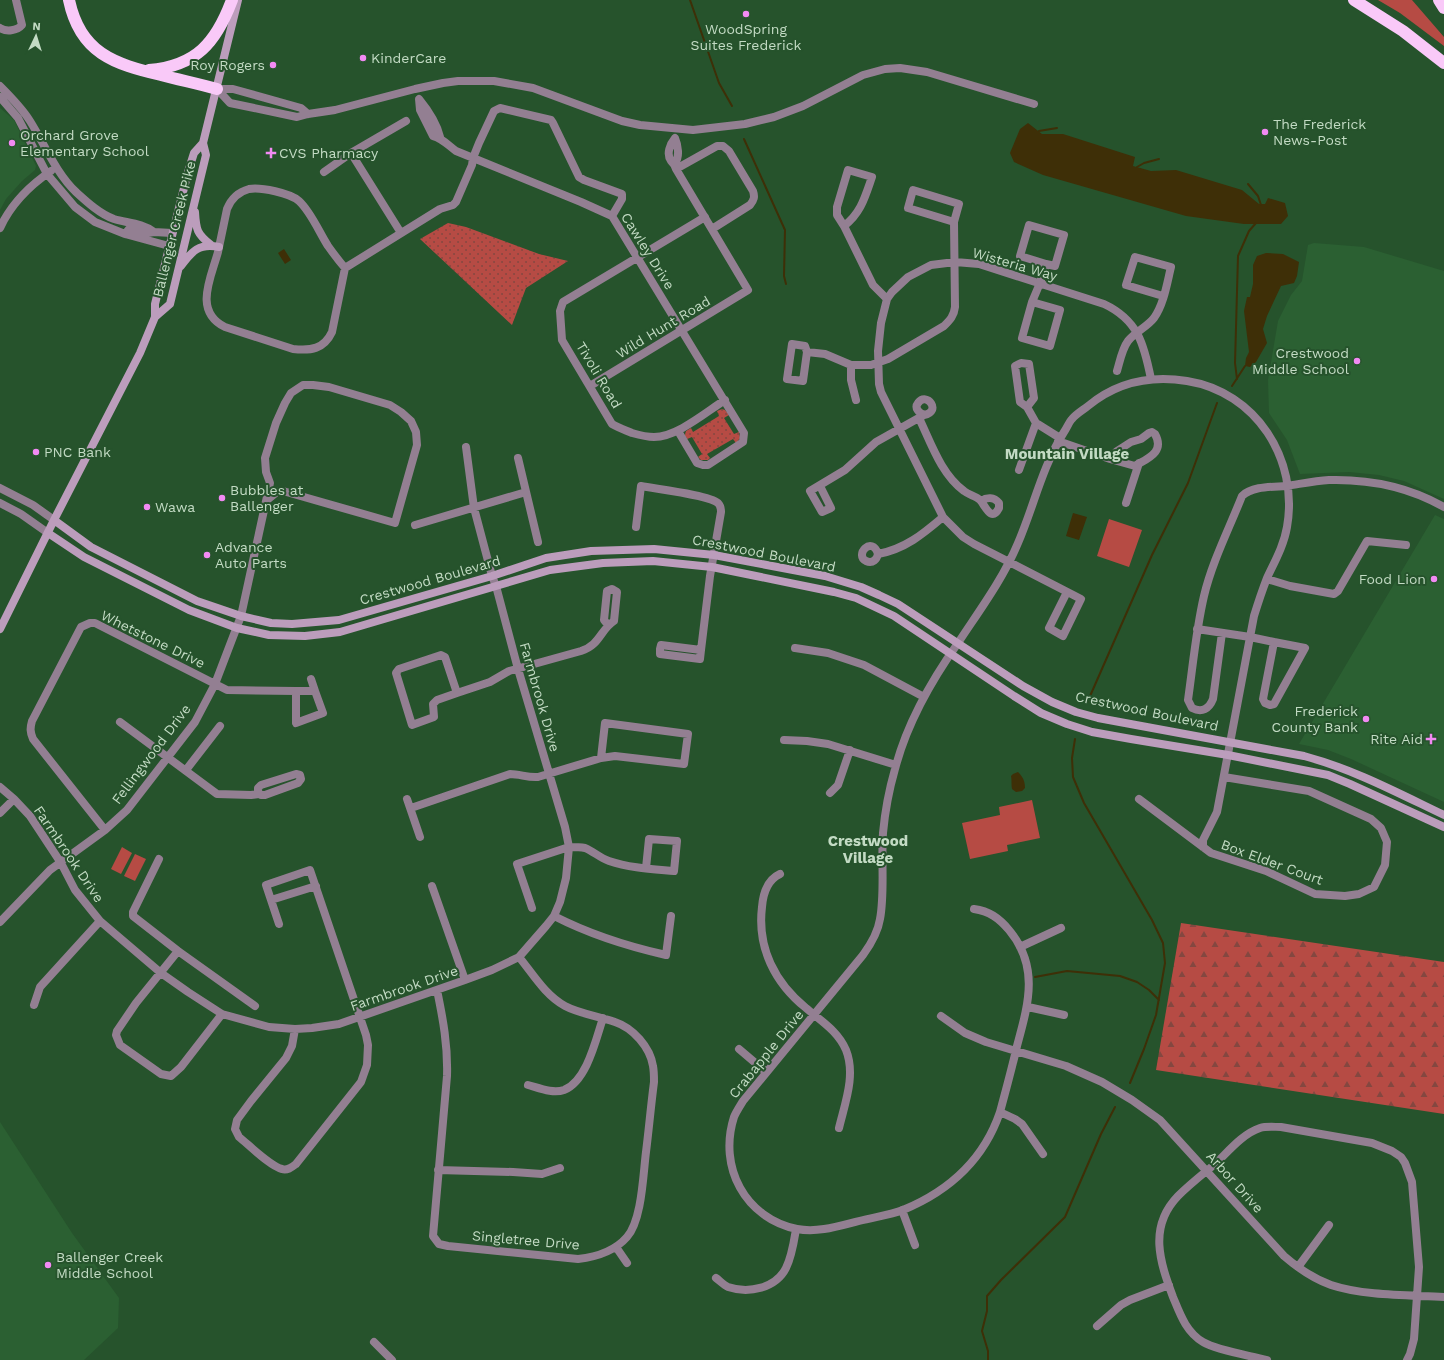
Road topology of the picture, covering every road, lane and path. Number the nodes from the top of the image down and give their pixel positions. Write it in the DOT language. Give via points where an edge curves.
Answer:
graph roads {
  1 [pos="16,0"];
  2 [pos="69,0"];
  3 [pos="232,0"];
  4 [pos="238,0"];
  5 [pos="1354,0"];
  6 [pos="1438,0"];
  7 [pos="1444,8"];
  8 [pos="0,28"];
  9 [pos="1444,63"];
  10 [pos="141,70"];
  11 [pos="0,86"];
  12 [pos="217,89"];
  13 [pos="416,89"];
  14 [pos="0,98"];
  15 [pos="1034,104"];
  16 [pos="308,114"];
  17 [pos="406,121"];
  18 [pos="676,129"];
  19 [pos="203,143"];
  20 [pos="351,153"];
  21 [pos="473,158"];
  22 [pos="676,166"];
  23 [pos="56,167"];
  24 [pos="324,172"];
  25 [pos="47,174"];
  26 [pos="194,205"];
  27 [pos="612,216"];
  28 [pos="705,217"];
  29 [pos="954,222"];
  30 [pos="844,226"];
  31 [pos="0,228"];
  32 [pos="712,229"];
  33 [pos="154,232"];
  34 [pos="172,233"];
  35 [pos="401,233"];
  36 [pos="125,234"];
  37 [pos="169,246"];
  38 [pos="215,246"];
  39 [pos="637,257"];
  40 [pos="955,262"];
  41 [pos="1046,264"];
  42 [pos="179,268"];
  43 [pos="345,268"];
  44 [pos="1040,283"];
  45 [pos="1163,296"];
  46 [pos="887,299"];
  47 [pos="1032,302"];
  48 [pos="155,317"];
  49 [pos="682,331"];
  50 [pos="1137,332"];
  51 [pos="807,352"];
  52 [pos="878,363"];
  53 [pos="851,364"];
  54 [pos="1117,371"];
  55 [pos="1151,379"];
  56 [pos="590,386"];
  57 [pos="725,400"];
  58 [pos="856,400"];
  59 [pos="1027,407"];
  60 [pos="1036,423"];
  61 [pos="899,429"];
  62 [pos="678,430"];
  63 [pos="1059,439"];
  64 [pos="466,447"];
  65 [pos="518,458"];
  66 [pos="1110,459"];
  67 [pos="1138,463"];
  68 [pos="1019,470"];
  69 [pos="1289,485"];
  70 [pos="820,486"];
  71 [pos="0,488"];
  72 [pos="526,492"];
  73 [pos="266,501"];
  74 [pos="981,501"];
  75 [pos="0,503"];
  76 [pos="1126,503"];
  77 [pos="1444,507"];
  78 [pos="474,508"];
  79 [pos="943,517"];
  80 [pos="54,520"];
  81 [pos="415,526"];
  82 [pos="636,527"];
  83 [pos="48,533"];
  84 [pos="538,542"];
  85 [pos="1406,545"];
  86 [pos="878,554"];
  87 [pos="714,555"];
  88 [pos="1008,563"];
  89 [pos="712,567"];
  90 [pos="492,576"];
  91 [pos="1267,579"];
  92 [pos="496,586"];
  93 [pos="1067,592"];
  94 [pos="241,616"];
  95 [pos="608,625"];
  96 [pos="237,628"];
  97 [pos="0,629"];
  98 [pos="1197,629"];
  99 [pos="1222,633"];
  100 [pos="1250,637"];
  101 [pos="958,642"];
  102 [pos="1274,642"];
  103 [pos="795,648"];
  104 [pos="701,650"];
  105 [pos="950,654"];
  106 [pos="518,669"];
  107 [pos="311,679"];
  108 [pos="216,684"];
  109 [pos="296,691"];
  110 [pos="315,691"];
  111 [pos="457,693"];
  112 [pos="924,697"];
  113 [pos="120,722"];
  114 [pos="220,726"];
  115 [pos="784,740"];
  116 [pos="1230,742"];
  117 [pos="850,750"];
  118 [pos="1228,755"];
  119 [pos="168,757"];
  120 [pos="601,758"];
  121 [pos="896,764"];
  122 [pos="1305,769"];
  123 [pos="186,770"];
  124 [pos="549,774"];
  125 [pos="1224,777"];
  126 [pos="1367,779"];
  127 [pos="0,787"];
  128 [pos="830,793"];
  129 [pos="259,794"];
  130 [pos="14,799"];
  131 [pos="408,799"];
  132 [pos="1139,799"];
  133 [pos="411,808"];
  134 [pos="0,814"];
  135 [pos="1444,815"];
  136 [pos="1444,828"];
  137 [pos="105,830"];
  138 [pos="420,837"];
  139 [pos="569,847"];
  140 [pos="1203,848"];
  141 [pos="159,859"];
  142 [pos="60,863"];
  143 [pos="646,868"];
  144 [pos="780,874"];
  145 [pos="316,886"];
  146 [pos="432,886"];
  147 [pos="271,900"];
  148 [pos="532,908"];
  149 [pos="974,909"];
  150 [pos="554,916"];
  151 [pos="670,916"];
  152 [pos="0,922"];
  153 [pos="100,922"];
  154 [pos="279,924"];
  155 [pos="1061,928"];
  156 [pos="1020,947"];
  157 [pos="178,951"];
  158 [pos="519,957"];
  159 [pos="161,973"];
  160 [pos="465,980"];
  161 [pos="437,990"];
  162 [pos="34,1005"];
  163 [pos="255,1006"];
  164 [pos="1028,1007"];
  165 [pos="222,1014"];
  166 [pos="815,1014"];
  167 [pos="1064,1015"];
  168 [pos="941,1016"];
  169 [pos="360,1017"];
  170 [pos="602,1018"];
  171 [pos="295,1029"];
  172 [pos="738,1049"];
  173 [pos="1016,1051"];
  174 [pos="766,1072"];
  175 [pos="528,1085"];
  176 [pos="1000,1112"];
  177 [pos="839,1128"];
  178 [pos="1042,1154"];
  179 [pos="560,1168"];
  180 [pos="438,1170"];
  181 [pos="1207,1170"];
  182 [pos="902,1210"];
  183 [pos="1329,1225"];
  184 [pos="796,1229"];
  185 [pos="915,1245"];
  186 [pos="616,1247"];
  187 [pos="627,1263"];
  188 [pos="1298,1267"];
  189 [pos="716,1278"];
  190 [pos="1169,1286"];
  191 [pos="1418,1296"];
  192 [pos="1444,1297"];
  193 [pos="1098,1326"];
  194 [pos="374,1342"];
  195 [pos="392,1360"];
  196 [pos="1267,1360"];
  197 [pos="1407,1360"];
  1 -- 8 [label="street" via="22,25 8,30"];
  2 -- 10 [label="highway" via="78,27 94,48 120,64"];
  3 -- 10 [label="highway" via="220,28 204,49 172,67"];
  4 -- 12 [label="main road, Ballenger Creek Pike"];
  5 -- 9 [label="highway" via="1404,32"];
  6 -- 7 [label="highway"];
  10 -- 12 [label="highway"];
  11 -- 23 [label="street" via="30,120"];
  12 -- 16 [label="street" via="233,89 301,108"];
  12 -- 16 [label="street" via="230,103 297,117"];
  12 -- 19 [label="main road, Ballenger Creek Pike"];
  13 -- 16 [label="street" via="335,110"];
  13 -- 18 [label="street" via="458,82 508,83 533,88 622,121"];
  13 -- 21 [label="street, Cawley Drive" via="440,137 456,151"];
  14 -- 25 [label="street" via="18,118"];
  15 -- 18 [label="street" via="927,72 900,68 885,69 863,75 803,106 774,117 719,128"];
  17 -- 20 [label="street"];
  18 -- 22 [label="street"];
  19 -- 26 [label="main road, Ballenger Creek Pike" via="206,155"];
  19 -- 34 [label="main road, Ballenger Creek Pike" via="194,153"];
  20 -- 24 [label="street"];
  20 -- 35 [label="street"];
  21 -- 27 [label="street, Cawley Drive"];
  21 -- 27 [label="street" via="496,110 504,108 550,120 556,126 579,177 622,194 622,199"];
  21 -- 35 [label="street" via="456,202"];
  22 -- 28 [label="street"];
  22 -- 32 [label="street" via="717,146 723,146 729,150 753,191 754,200 750,205"];
  23 -- 25 [label="street"];
  23 -- 33 [label="street" via="75,191 96,209 113,218 147,227"];
  25 -- 31 [label="street" via="18,200"];
  25 -- 36 [label="street" via="75,207 95,222"];
  26 -- 38 [label="main road" via="199,234"];
  26 -- 42 [label="main road, Ballenger Creek Pike"];
  27 -- 39 [label="street, Cawley Drive"];
  28 -- 32 [label="street"];
  28 -- 39 [label="street"];
  29 -- 29 [label="street" via="960,204 913,190 908,208"];
  29 -- 40 [label="street"];
  30 -- 30 [label="street" via="853,219 861,207 872,178 848,170 837,207 837,215"];
  30 -- 46 [label="street" via="873,286"];
  32 -- 49 [label="street, Wild Hunt Road" via="748,290"];
  33 -- 34 [label="street"];
  33 -- 36 [label="street" via="129,229"];
  34 -- 37 [label="main road, Ballenger Creek Pike"];
  35 -- 43 [label="street"];
  36 -- 37 [label="street"];
  37 -- 48 [label="main road, Ballenger Creek Pike" via="155,304"];
  38 -- 42 [label="main road" via="195,250"];
  38 -- 43 [label="street" via="232,200 249,189 259,189 288,195 300,202"];
  38 -- 43 [label="street" via="207,291 211,316 225,327 293,349 316,348 328,340 332,332"];
  39 -- 49 [label="street, Cawley Drive"];
  39 -- 56 [label="street, Tivoli Road" via="563,302 561,306 562,340"];
  40 -- 44 [label="street, Wisteria Way" via="979,264"];
  40 -- 46 [label="street, Wisteria Way" via="931,265 920,270 908,277"];
  40 -- 52 [label="street" via="955,307 951,319 944,326 888,360"];
  41 -- 41 [label="street" via="1055,266 1064,235 1028,225 1020,256"];
  41 -- 44 [label="street"];
  42 -- 48 [label="main road, Ballenger Creek Pike" via="170,304"];
  44 -- 47 [label="street"];
  44 -- 50 [label="street, Wisteria Way" via="1112,308 1124,316"];
  45 -- 45 [label="street" via="1171,267 1135,257 1126,285"];
  45 -- 50 [label="street" via="1155,317"];
  46 -- 52 [label="street, Wisteria Way" via="881,323"];
  47 -- 47 [label="street" via="1022,338 1050,346 1060,310"];
  48 -- 80 [label="main road, Ballenger Creek Pike" via="140,353"];
  49 -- 56 [label="street, Wild Hunt Road"];
  49 -- 57 [label="street, Cawley Drive"];
  50 -- 54 [label="street" via="1124,347"];
  50 -- 55 [label="street, Wisteria Way" via="1145,348"];
  51 -- 53 [label="street" via="825,354"];
  52 -- 53 [label="street"];
  52 -- 61 [label="street, Wisteria Way" via="881,392"];
  53 -- 58 [label="street" via="851,380"];
  55 -- 63 [label="street, Crabapple Drive" via="1119,386 1096,399 1072,419"];
  55 -- 69 [label="street, Crabapple Drive" via="1192,382 1219,391 1247,409 1270,434"];
  56 -- 62 [label="street, Tivoli Road" via="612,424 619,428 653,437"];
  57 -- 62 [label="street, Tivoli Road"];
  57 -- 62 [label="street, Cawley Drive" via="744,433 743,442 708,465 698,463"];
  59 -- 59 [label="street" via="1020,402 1015,366 1021,363 1029,364 1034,398"];
  59 -- 60 [label="street"];
  60 -- 63 [label="street"];
  60 -- 68 [label="street"];
  61 -- 70 [label="street" via="876,442 845,470"];
  61 -- 74 [label="street" via="922,417 935,452 950,478 964,491"];
  61 -- 79 [label="street, Wisteria Way"];
  63 -- 66 [label="street"];
  63 -- 88 [label="street, Crabapple Drive" via="1046,463 1018,544"];
  64 -- 78 [label="street, Farmbrook Drive"];
  65 -- 72 [label="street"];
  66 -- 67 [label="street" via="1135,466"];
  66 -- 67 [label="street" via="1131,442 1152,432 1158,439 1158,448 1153,455"];
  67 -- 76 [label="street"];
  69 -- 77 [label="street" via="1328,480 1383,484 1408,491"];
  69 -- 91 [label="street, Crabapple Drive" via="1287,527"];
  69 -- 98 [label="street" via="1252,490 1242,496 1215,560"];
  71 -- 80 [label="street, Crestwood Boulevard" via="33,505"];
  72 -- 78 [label="street"];
  72 -- 84 [label="street"];
  73 -- 73 [label="street, Fellingwood Drive" via="270,483 265,458 276,423 291,393 303,385 329,387 390,405 411,421 416,432 417,445 395,523 283,491 277,492"];
  73 -- 94 [label="street, Fellingwood Drive"];
  75 -- 83 [label="street, Crestwood Boulevard"];
  78 -- 81 [label="street"];
  78 -- 90 [label="street, Farmbrook Drive"];
  79 -- 86 [label="street" via="910,543 896,550"];
  79 -- 88 [label="street, Wisteria Way" via="963,537"];
  80 -- 83 [label="main road, Ballenger Creek Pike"];
  80 -- 94 [label="main road, Crestwood Boulevard" via="97,551 197,601"];
  82 -- 87 [label="street" via="641,486 718,502 721,512"];
  83 -- 96 [label="main road, Crestwood Boulevard" via="84,557 176,604"];
  83 -- 97 [label="main road, Ballenger Creek Pike"];
  85 -- 91 [label="street" via="1367,540 1334,594"];
  87 -- 89 [label="street"];
  87 -- 90 [label="main road, Crestwood Boulevard" via="654,549 591,551 546,558"];
  87 -- 101 [label="main road, Crestwood Boulevard" via="825,576 861,587 898,604"];
  88 -- 93 [label="street, Wisteria Way"];
  88 -- 101 [label="street, Crabapple Drive"];
  89 -- 92 [label="main road, Crestwood Boulevard" via="653,561 603,562 550,570"];
  89 -- 104 [label="street"];
  89 -- 105 [label="main road, Crestwood Boulevard" via="856,598 894,616"];
  90 -- 92 [label="street, Farmbrook Drive"];
  90 -- 94 [label="main road, Crestwood Boulevard" via="339,620 292,624"];
  91 -- 100 [label="street, Crabapple Drive" via="1259,599"];
  92 -- 96 [label="main road, Crestwood Boulevard" via="340,632 306,636 269,635"];
  92 -- 106 [label="street, Farmbrook Drive"];
  93 -- 93 [label="street, Wisteria Way" via="1049,628 1063,636 1081,599"];
  94 -- 96 [label="street, Fellingwood Drive"];
  95 -- 106 [label="street" via="599,639 588,648"];
  96 -- 108 [label="street, Fellingwood Drive"];
  98 -- 99 [label="street"];
  98 -- 99 [label="street" via="1188,700 1195,710 1208,708 1213,699"];
  99 -- 100 [label="street"];
  100 -- 102 [label="street"];
  100 -- 116 [label="street, Crabapple Drive"];
  101 -- 105 [label="street, Crabapple Drive"];
  101 -- 116 [label="main road, Crestwood Boulevard" via="1023,686 1076,712"];
  102 -- 102 [label="street" via="1305,648 1274,704 1270,705 1263,699"];
  103 -- 112 [label="street" via="828,653 858,662"];
  105 -- 112 [label="street, Crabapple Drive"];
  105 -- 118 [label="main road, Crestwood Boulevard" via="1042,713 1067,724 1092,732"];
  106 -- 111 [label="street"];
  106 -- 124 [label="street, Farmbrook Drive"];
  107 -- 110 [label="street"];
  108 -- 109 [label="street, Whetstone Drive" via="227,690"];
  108 -- 119 [label="street, Fellingwood Drive" via="195,722"];
  108 -- 137 [label="street, Whetstone Drive" via="95,623 81,627 32,720 30,733"];
  109 -- 110 [label="street, Whetstone Drive"];
  109 -- 110 [label="street" via="296,723 323,713"];
  111 -- 111 [label="street" via="441,655 399,668 396,673 412,725 434,717 433,704"];
  112 -- 121 [label="street, Crabapple Drive"];
  113 -- 119 [label="street"];
  114 -- 123 [label="street"];
  115 -- 117 [label="street" via="828,744"];
  116 -- 118 [label="street, Crabapple Drive"];
  116 -- 126 [label="main road, Crestwood Boulevard" via="1317,759"];
  117 -- 121 [label="street"];
  117 -- 128 [label="street" via="838,786"];
  118 -- 122 [label="main road, Crestwood Boulevard"];
  118 -- 125 [label="street, Crabapple Drive"];
  119 -- 123 [label="street"];
  119 -- 137 [label="street, Fellingwood Drive" via="127,810"];
  120 -- 120 [label="street" via="615,756 684,764 688,734 605,723"];
  120 -- 124 [label="street"];
  121 -- 166 [label="street, Crabapple Drive" via="883,832 881,907 877,930 863,955"];
  122 -- 126 [label="main road" via="1356,780"];
  122 -- 136 [label="main road, Crestwood Boulevard" via="1350,784"];
  123 -- 129 [label="street" via="216,794"];
  124 -- 133 [label="street" via="532,778 510,774"];
  124 -- 139 [label="street, Farmbrook Drive"];
  125 -- 140 [label="street, Crabapple Drive" via="1217,812"];
  125 -- 140 [label="street, Box Elder Court" via="1309,791 1371,818 1381,828 1387,842 1385,864 1374,887 1359,894 1315,894 1266,871"];
  126 -- 135 [label="main road, Crestwood Boulevard"];
  127 -- 130 [label="street, Farmbrook Drive"];
  129 -- 129 [label="street" via="265,795 298,783 301,777 294,774 262,785 258,790"];
  130 -- 134 [label="street"];
  130 -- 142 [label="street, Farmbrook Drive" via="30,816"];
  131 -- 133 [label="street"];
  132 -- 140 [label="street, Box Elder Court"];
  133 -- 138 [label="street"];
  137 -- 142 [label="street, Fellingwood Drive"];
  139 -- 143 [label="street" via="585,848 626,866"];
  139 -- 148 [label="street" via="517,864"];
  139 -- 150 [label="street, Farmbrook Drive" via="563,892"];
  141 -- 157 [label="street" via="133,916"];
  142 -- 152 [label="street, Fellingwood Drive" via="50,870"];
  142 -- 153 [label="street, Farmbrook Drive" via="75,890"];
  143 -- 143 [label="street" via="674,871 676,841 649,839"];
  144 -- 166 [label="street" via="769,882 764,892 761,918 764,947 779,981 806,1009"];
  145 -- 147 [label="street"];
  145 -- 147 [label="street" via="310,870 266,885"];
  145 -- 169 [label="street"];
  146 -- 160 [label="street"];
  147 -- 154 [label="street"];
  149 -- 156 [label="street, Crabapple Drive" via="984,910 995,916 1014,935"];
  150 -- 151 [label="street" via="611,941 666,955"];
  150 -- 158 [label="street, Farmbrook Drive" via="540,936"];
  153 -- 159 [label="street, Farmbrook Drive"];
  153 -- 162 [label="street" via="40,987"];
  155 -- 156 [label="street"];
  156 -- 164 [label="street, Crabapple Drive" via="1030,978"];
  157 -- 159 [label="street"];
  157 -- 163 [label="street"];
  158 -- 160 [label="street, Farmbrook Drive"];
  158 -- 170 [label="street, Singletree Drive" via="555,1000"];
  159 -- 165 [label="street, Farmbrook Drive"];
  159 -- 165 [label="street" via="136,1003 116,1035 120,1045 161,1074 171,1076 181,1067"];
  160 -- 161 [label="street, Farmbrook Drive"];
  161 -- 169 [label="street, Farmbrook Drive"];
  161 -- 180 [label="street, Singletree Drive" via="448,1054"];
  164 -- 167 [label="street"];
  164 -- 173 [label="street, Crabapple Drive"];
  165 -- 171 [label="street, Farmbrook Drive" via="269,1027"];
  166 -- 174 [label="street, Crabapple Drive"];
  166 -- 177 [label="street" via="833,1030 849,1059 848,1087"];
  168 -- 173 [label="street, Arbor Drive" via="965,1033"];
  169 -- 171 [label="street, Farmbrook Drive" via="339,1024"];
  169 -- 171 [label="street" via="368,1045 367,1065 361,1082 296,1164 282,1169 239,1137 235,1124 286,1058 292,1046"];
  170 -- 175 [label="street" via="591,1058 572,1085 556,1091"];
  170 -- 186 [label="street, Singletree Drive" via="617,1022 630,1030 643,1044 653,1066 654,1082 641,1198 628,1236"];
  172 -- 174 [label="street"];
  173 -- 176 [label="street, Crabapple Drive"];
  173 -- 181 [label="street, Arbor Drive" via="1066,1066 1102,1082 1132,1100 1160,1120"];
  174 -- 184 [label="street, Crabapple Drive" via="743,1101 735,1116 730,1141 732,1168 742,1192 753,1206 771,1220"];
  176 -- 178 [label="street" via="1022,1124"];
  176 -- 182 [label="street, Crabapple Drive" via="982,1150 956,1179 934,1195"];
  179 -- 180 [label="street" via="542,1174"];
  180 -- 186 [label="street, Singletree Drive" via="433,1236 439,1244 578,1259 592,1257"];
  181 -- 188 [label="street, Arbor Drive" via="1284,1256"];
  181 -- 190 [label="street" via="1177,1197 1162,1223 1158,1245"];
  181 -- 191 [label="street" via="1243,1138 1260,1128 1281,1127 1372,1143 1392,1151 1405,1163 1412,1182 1419,1250"];
  182 -- 184 [label="street, Crabapple Drive" via="832,1228"];
  182 -- 185 [label="street"];
  183 -- 188 [label="street"];
  184 -- 189 [label="street" via="790,1257 779,1279 766,1286 738,1290 726,1286"];
  186 -- 187 [label="street"];
  188 -- 191 [label="street, Arbor Drive" via="1331,1285 1356,1291"];
  190 -- 193 [label="street" via="1121,1305"];
  190 -- 196 [label="street" via="1184,1322 1203,1342"];
  191 -- 192 [label="street, Arbor Drive"];
  191 -- 197 [label="street" via="1414,1339"];
  194 -- 195 [label="street"];
}
